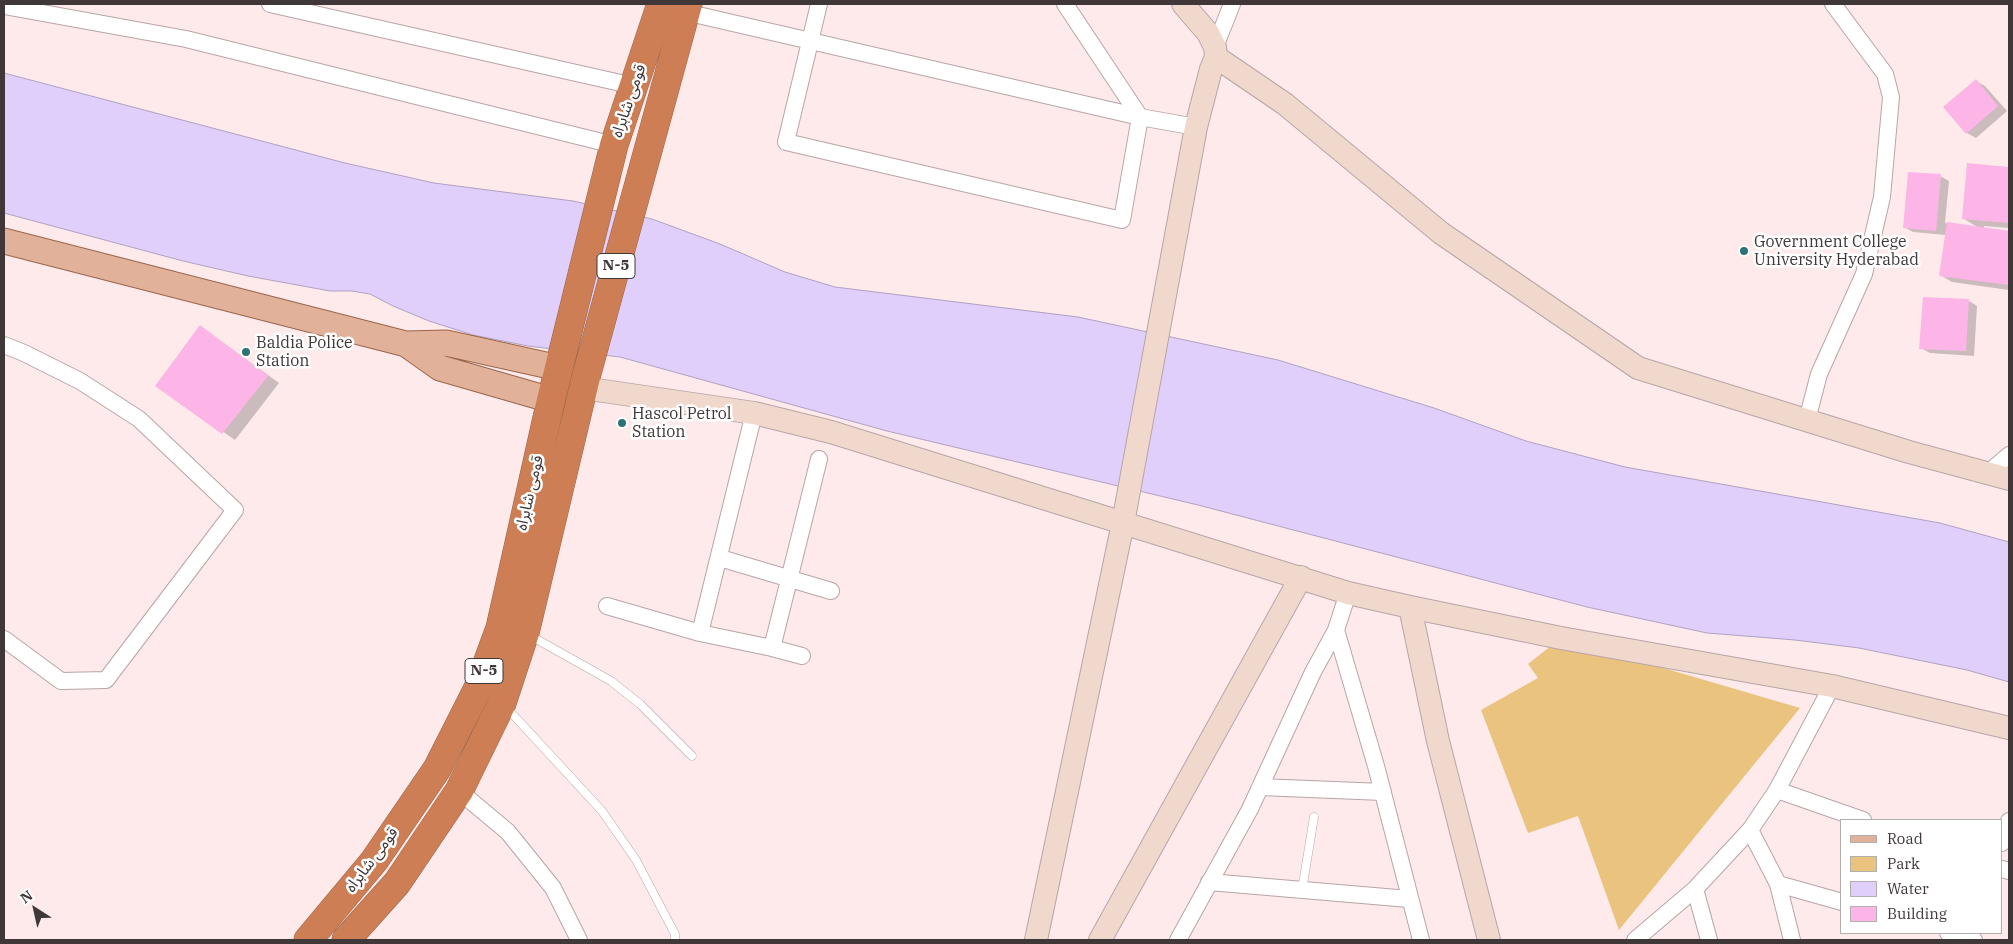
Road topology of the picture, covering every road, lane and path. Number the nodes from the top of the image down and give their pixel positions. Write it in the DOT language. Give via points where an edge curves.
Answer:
graph roads {
  1 [pos="270,4"];
  2 [pos="819,4"];
  3 [pos="1183,4"];
  4 [pos="1232,4"];
  5 [pos="1833,4"];
  6 [pos="1062,5"];
  7 [pos="4,6"];
  8 [pos="678,6"];
  9 [pos="810,39"];
  10 [pos="1216,52"];
  11 [pos="634,86"];
  12 [pos="1140,117"];
  13 [pos="1196,127"];
  14 [pos="614,145"];
  15 [pos="4,242"];
  16 [pos="406,344"];
  17 [pos="4,346"];
  18 [pos="560,363"];
  19 [pos="584,383"];
  20 [pos="551,400"];
  21 [pos="754,413"];
  22 [pos="1807,420"];
  23 [pos="2009,456"];
  24 [pos="819,459"];
  25 [pos="1999,476"];
  26 [pos="1124,523"];
  27 [pos="720,558"];
  28 [pos="1301,578"];
  29 [pos="789,579"];
  30 [pos="831,591"];
  31 [pos="1348,593"];
  32 [pos="606,606"];
  33 [pos="1410,607"];
  34 [pos="513,630"];
  35 [pos="1336,630"];
  36 [pos="700,633"];
  37 [pos="4,639"];
  38 [pos="772,648"];
  39 [pos="802,656"];
  40 [pos="1832,686"];
  41 [pos="502,703"];
  42 [pos="2009,728"];
  43 [pos="692,756"];
  44 [pos="1260,787"];
  45 [pos="1777,790"];
  46 [pos="459,791"];
  47 [pos="1382,792"];
  48 [pos="1314,817"];
  49 [pos="1860,819"];
  50 [pos="2009,821"];
  51 [pos="1750,830"];
  52 [pos="2003,840"];
  53 [pos="1209,882"];
  54 [pos="1778,884"];
  55 [pos="1695,889"];
  56 [pos="1302,890"];
  57 [pos="1409,899"];
  58 [pos="1840,901"];
  59 [pos="1953,934"];
  60 [pos="1973,938"];
  61 [pos="308,940"];
  62 [pos="346,940"];
  63 [pos="579,940"];
  64 [pos="675,940"];
  65 [pos="1036,940"];
  66 [pos="1100,940"];
  67 [pos="1178,940"];
  68 [pos="1421,940"];
  69 [pos="1489,940"];
  70 [pos="1635,940"];
  71 [pos="1710,940"];
  72 [pos="1792,940"];
  1 -- 11 [label="street"];
  2 -- 9 [label="street"];
  3 -- 10 [label="street" via="1208,33"];
  4 -- 10 [label="street"];
  5 -- 22 [label="street" via="1884,74 1891,97 1882,197 1864,274 1819,374"];
  6 -- 12 [label="street"];
  7 -- 14 [label="street" via="186,39"];
  8 -- 9 [label="street"];
  8 -- 11 [label="highway, قومی شاہراہ / N-5"];
  8 -- 19 [label="highway, قومی شاہراہ / N-5" via="647,156"];
  9 -- 12 [label="street"];
  9 -- 12 [label="street" via="786,142 1122,220"];
  10 -- 13 [label="street"];
  10 -- 22 [label="street" via="1441,232 1638,368"];
  11 -- 14 [label="highway, قومی شاہراہ / N-5"];
  12 -- 13 [label="street"];
  13 -- 26 [label="street"];
  14 -- 18 [label="highway, قومی شاہراہ / N-5"];
  15 -- 16 [label="main road"];
  16 -- 18 [label="main road" via="446,343"];
  16 -- 20 [label="main road" via="440,368"];
  17 -- 37 [label="street" via="80,381 139,419 235,510 106,680 61,681"];
  18 -- 20 [label="highway, قومی شاہراہ / N-5"];
  19 -- 21 [label="street"];
  19 -- 34 [label="highway, قومی شاہراہ / N-5"];
  20 -- 34 [label="highway, قومی شاہراہ / N-5"];
  21 -- 26 [label="street" via="831,432"];
  21 -- 27 [label="street"];
  22 -- 25 [label="street"];
  23 -- 25 [label="street"];
  24 -- 29 [label="street"];
  26 -- 28 [label="street"];
  26 -- 65 [label="street"];
  27 -- 29 [label="street"];
  27 -- 36 [label="street"];
  28 -- 31 [label="street"];
  28 -- 66 [label="street"];
  29 -- 30 [label="street"];
  29 -- 38 [label="street"];
  31 -- 33 [label="street"];
  31 -- 35 [label="street"];
  32 -- 36 [label="street"];
  33 -- 40 [label="street" via="1561,638"];
  33 -- 69 [label="street" via="1438,741"];
  34 -- 41 [label="highway, قومی شاہراہ / N-5"];
  34 -- 43 [label="lane" via="611,681 640,704"];
  34 -- 61 [label="highway, قومی شاہراہ / N-5" via="478,688 437,769 374,861"];
  35 -- 44 [label="street"];
  35 -- 47 [label="street"];
  36 -- 38 [label="street"];
  38 -- 39 [label="street"];
  40 -- 42 [label="street"];
  40 -- 45 [label="street"];
  41 -- 46 [label="highway, قومی شاہراہ / N-5"];
  41 -- 64 [label="lane" via="602,811 636,860 675,934"];
  44 -- 47 [label="street"];
  44 -- 53 [label="street"];
  45 -- 49 [label="street"];
  45 -- 51 [label="street"];
  46 -- 62 [label="highway, قومی شاہراہ / N-5" via="397,883"];
  46 -- 63 [label="street" via="508,832 553,888"];
  47 -- 57 [label="street"];
  48 -- 56 [label="lane"];
  50 -- 52 [label="street"];
  51 -- 54 [label="street"];
  51 -- 55 [label="street"];
  53 -- 56 [label="street"];
  53 -- 67 [label="street"];
  54 -- 58 [label="street"];
  54 -- 72 [label="street"];
  55 -- 70 [label="street"];
  55 -- 71 [label="street"];
  56 -- 57 [label="street"];
  57 -- 68 [label="street"];
  59 -- 60 [label="street"];
}
